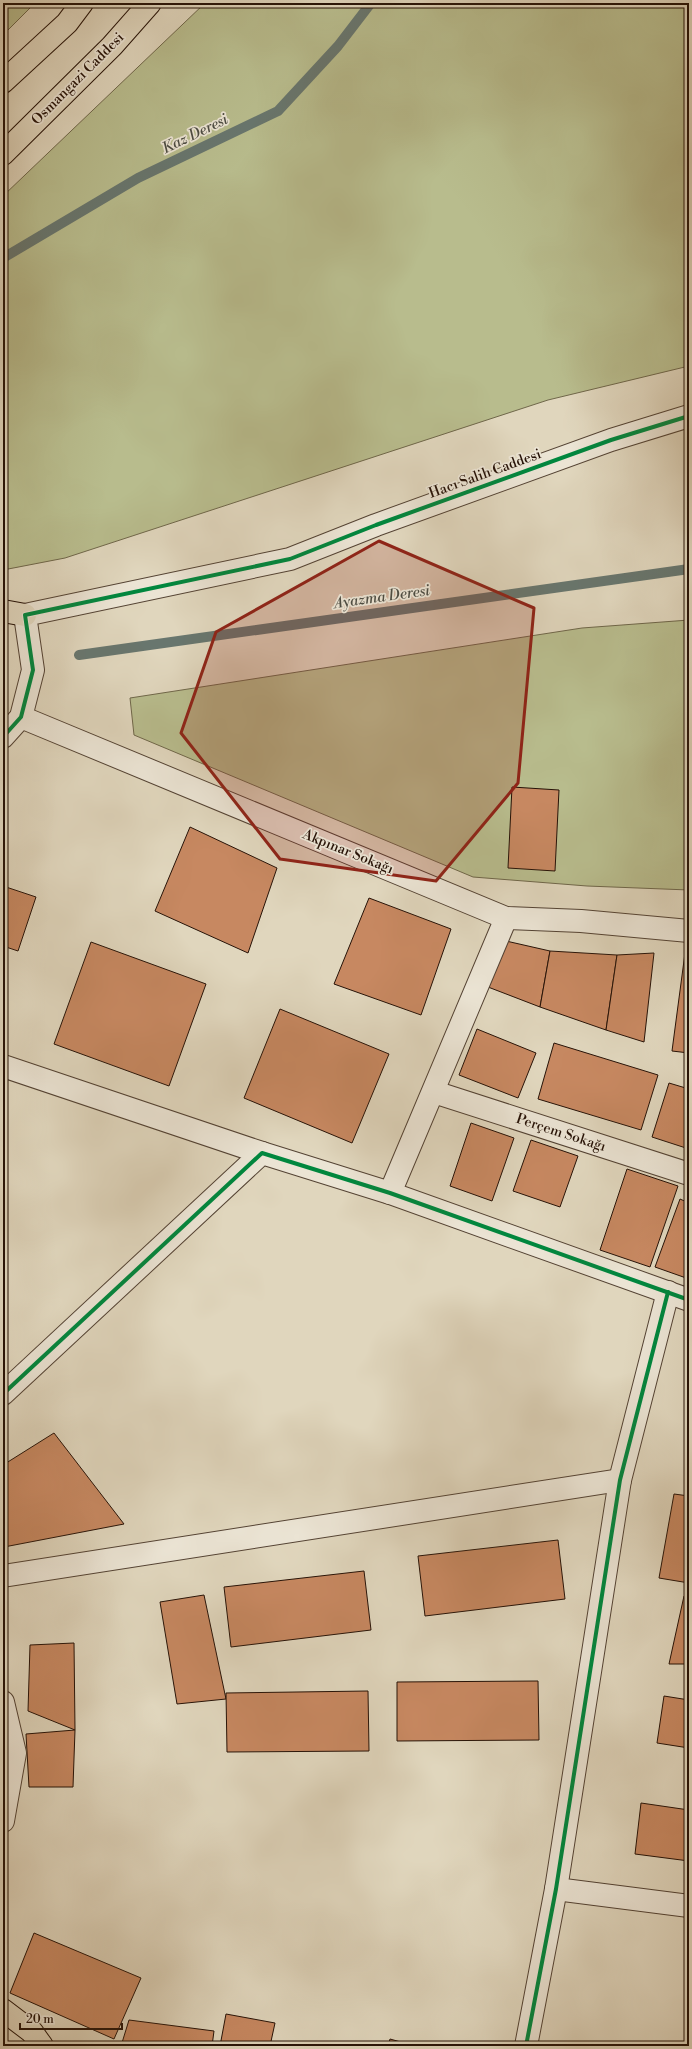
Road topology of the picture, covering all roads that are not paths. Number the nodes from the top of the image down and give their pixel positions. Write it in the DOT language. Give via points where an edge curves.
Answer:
graph roads {
  1 [pos="82,3"];
  2 [pos="150,3"];
  3 [pos="3,82"];
  4 [pos="3,154"];
  5 [pos="689,416"];
  6 [pos="3,611"];
  7 [pos="3,616"];
  8 [pos="26,616"];
  9 [pos="21,717"];
  10 [pos="3,737"];
  11 [pos="506,918"];
  12 [pos="689,931"];
  13 [pos="3,1066"];
  14 [pos="434,1092"];
  15 [pos="262,1153"];
  16 [pos="689,1174"];
  17 [pos="390,1193"];
  18 [pos="668,1292"];
  19 [pos="689,1300"];
  20 [pos="3,1394"];
  21 [pos="620,1480"];
  22 [pos="3,1576"];
  23 [pos="3,1702"];
  24 [pos="3,1821"];
  25 [pos="556,1889"];
  26 [pos="689,1906"];
  27 [pos="3,2010"];
  28 [pos="42,2046"];
  29 [pos="526,2046"];
  1 -- 3 [label="main road" via="67,23"];
  2 -- 4 [label="main road, Osmangazi Caddesi" via="112,46"];
  5 -- 8 [label="street, Hacı Salih Caddesi" via="611,440 290,559"];
  6 -- 8 [label="main road"];
  7 -- 8 [label="main road"];
  8 -- 9 [label="street" via="33,670"];
  9 -- 10 [label="street"];
  9 -- 11 [label="street, Akpınar Sokağı"];
  11 -- 12 [label="street, Akpınar Sokağı" via="581,921"];
  11 -- 14 [label="street"];
  13 -- 15 [label="street"];
  14 -- 16 [label="street, Perçem Sokağı"];
  14 -- 17 [label="street"];
  15 -- 17 [label="street"];
  15 -- 20 [label="street"];
  17 -- 18 [label="street"];
  18 -- 19 [label="street"];
  18 -- 21 [label="street"];
  21 -- 22 [label="street"];
  21 -- 25 [label="street"];
  23 -- 24 [label="street" via="15,1753"];
  25 -- 26 [label="street"];
  25 -- 29 [label="street"];
  27 -- 28 [label="main road" via="32,2032"];
}
